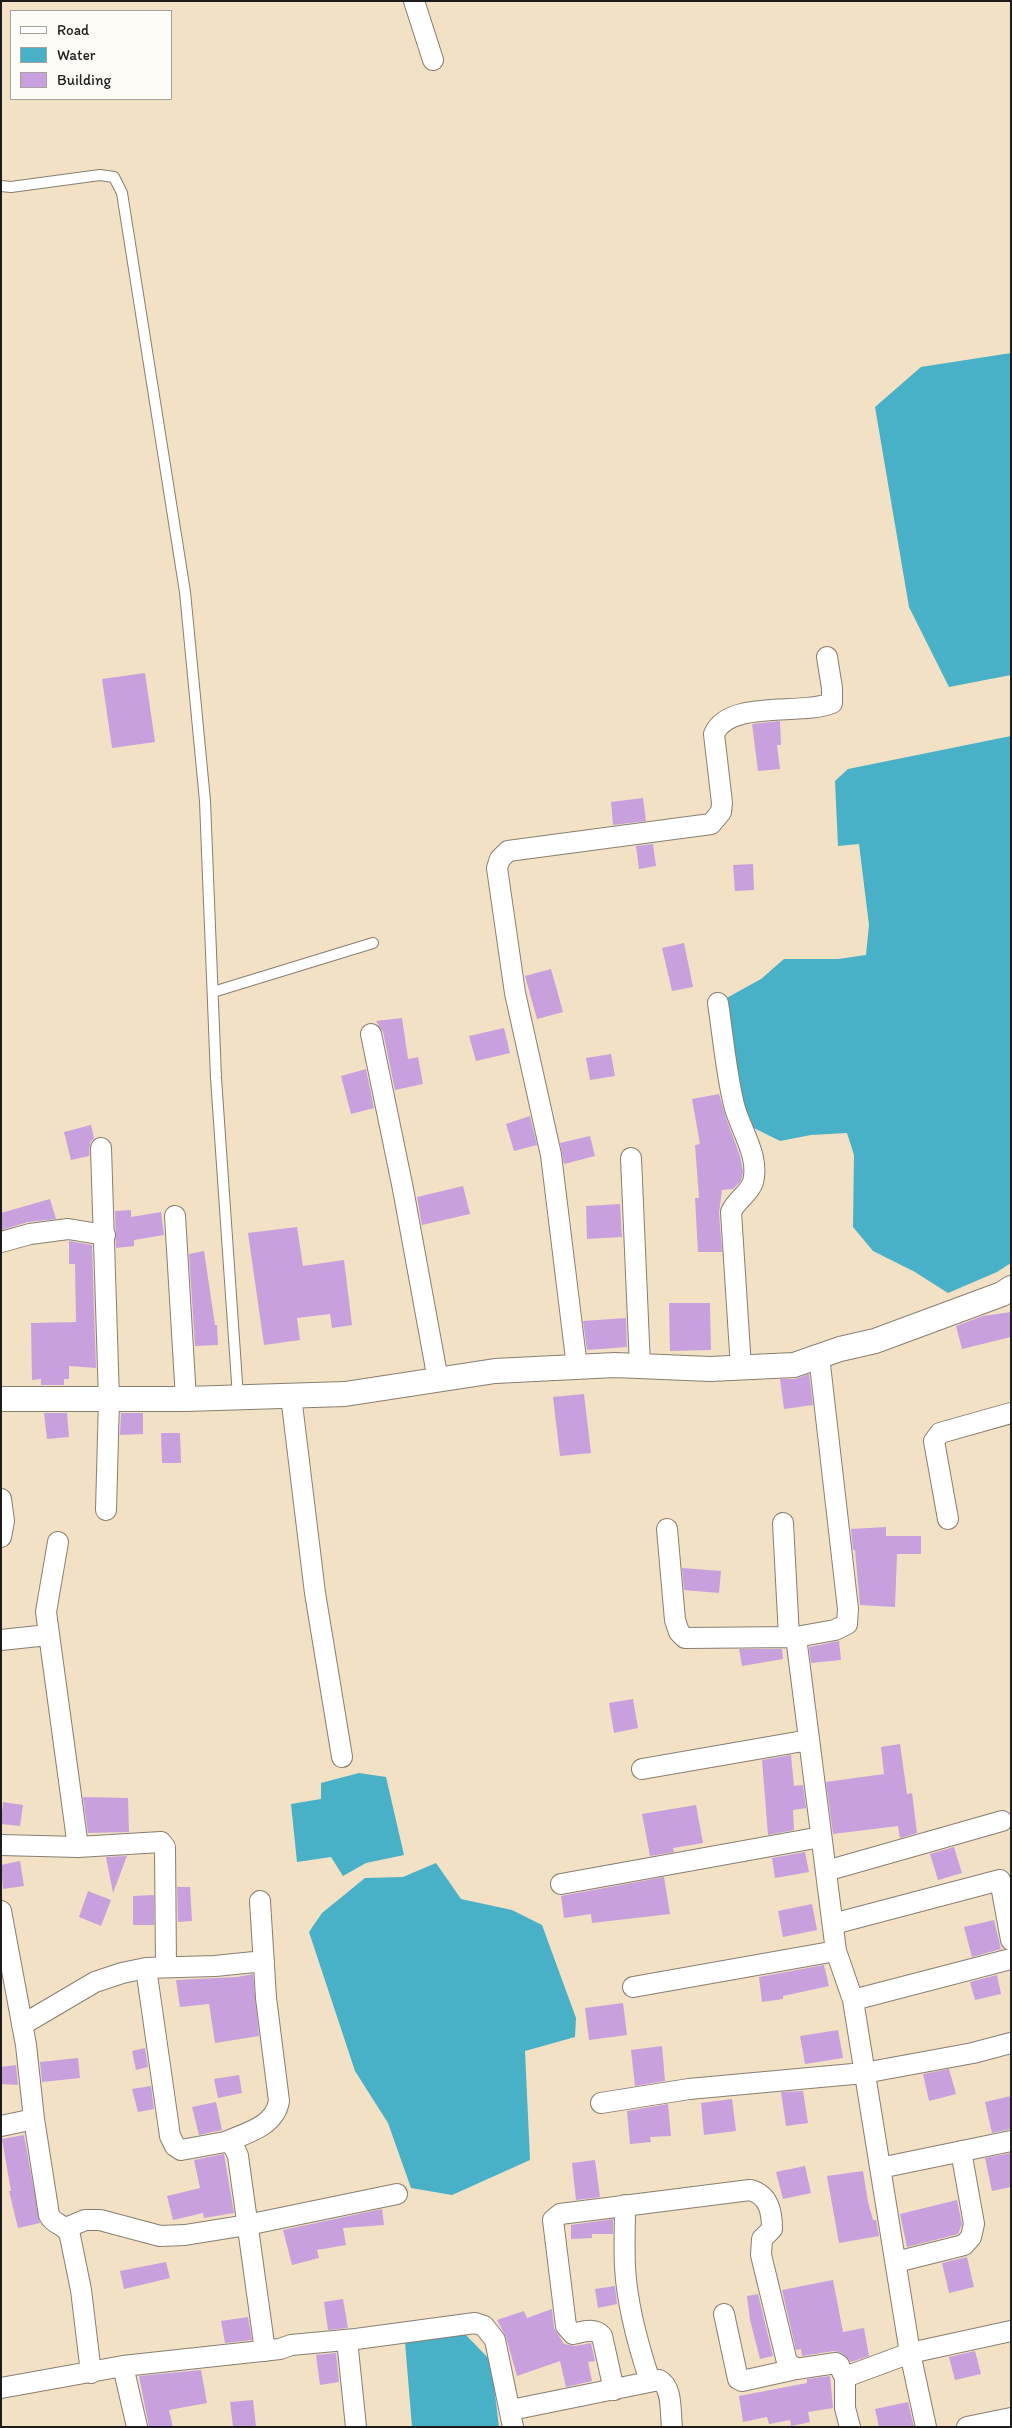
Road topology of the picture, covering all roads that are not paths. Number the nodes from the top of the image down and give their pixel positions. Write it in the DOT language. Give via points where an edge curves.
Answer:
graph roads {
  1 [pos="414,1"];
  2 [pos="433,60"];
  3 [pos="1,186"];
  4 [pos="827,657"];
  5 [pos="373,943"];
  6 [pos="213,992"];
  7 [pos="718,1003"];
  8 [pos="371,1034"];
  9 [pos="101,1148"];
  10 [pos="630,1158"];
  11 [pos="175,1216"];
  12 [pos="105,1235"];
  13 [pos="1,1242"];
  14 [pos="1011,1288"];
  15 [pos="819,1356"];
  16 [pos="640,1366"];
  17 [pos="577,1367"];
  18 [pos="740,1368"];
  19 [pos="438,1380"];
  20 [pos="291,1396"];
  21 [pos="238,1397"];
  22 [pos="1,1399"];
  23 [pos="186,1399"];
  24 [pos="109,1400"];
  25 [pos="1011,1413"];
  26 [pos="1,1499"];
  27 [pos="106,1510"];
  28 [pos="948,1520"];
  29 [pos="783,1523"];
  30 [pos="667,1529"];
  31 [pos="1,1537"];
  32 [pos="58,1542"];
  33 [pos="48,1635"];
  34 [pos="793,1637"];
  35 [pos="1,1640"];
  36 [pos="809,1740"];
  37 [pos="342,1757"];
  38 [pos="642,1769"];
  39 [pos="1002,1821"];
  40 [pos="821,1837"];
  41 [pos="1,1845"];
  42 [pos="78,1847"];
  43 [pos="826,1871"];
  44 [pos="561,1884"];
  45 [pos="260,1901"];
  46 [pos="1,1911"];
  47 [pos="833,1924"];
  48 [pos="1011,1940"];
  49 [pos="836,1951"];
  50 [pos="1011,1958"];
  51 [pos="264,1961"];
  52 [pos="156,1967"];
  53 [pos="633,1987"];
  54 [pos="853,2000"];
  55 [pos="22,2025"];
  56 [pos="1011,2043"];
  57 [pos="864,2073"];
  58 [pos="601,2104"];
  59 [pos="34,2120"];
  60 [pos="1,2126"];
  61 [pos="1011,2141"];
  62 [pos="226,2142"];
  63 [pos="960,2151"];
  64 [pos="880,2168"];
  65 [pos="397,2194"];
  66 [pos="625,2205"];
  67 [pos="247,2225"];
  68 [pos="66,2228"];
  69 [pos="896,2262"];
  70 [pos="724,2314"];
  71 [pos="1011,2331"];
  72 [pos="347,2340"];
  73 [pos="265,2351"];
  74 [pos="910,2354"];
  75 [pos="123,2366"];
  76 [pos="796,2369"];
  77 [pos="91,2373"];
  78 [pos="845,2376"];
  79 [pos="650,2381"];
  80 [pos="1,2388"];
  81 [pos="614,2390"];
  82 [pos="512,2418"];
  83 [pos="1011,2418"];
  84 [pos="137,2427"];
  85 [pos="356,2427"];
  86 [pos="672,2427"];
  87 [pos="850,2427"];
  88 [pos="926,2427"];
  89 [pos="967,2427"];
  1 -- 2 [label="street"];
  3 -- 6 [label="lane" via="100,175 114,177 122,192 186,592 205,801"];
  4 -- 17 [label="street" via="832,703 749,712 723,721 717,728 714,734 722,803 721,812 711,824 508,851 500,859 497,868 515,993 551,1154"];
  5 -- 6 [label="lane"];
  6 -- 21 [label="lane"];
  7 -- 18 [label="street" via="733,1104 750,1146 754,1180 750,1189 734,1203 731,1212"];
  8 -- 19 [label="street"];
  9 -- 12 [label="street"];
  10 -- 16 [label="street"];
  11 -- 23 [label="street"];
  12 -- 13 [label="street" via="68,1229"];
  12 -- 24 [label="street"];
  14 -- 15 [label="street" via="875,1340"];
  15 -- 18 [label="street" via="794,1365"];
  15 -- 34 [label="street" via="848,1609 847,1624 835,1630"];
  16 -- 17 [label="street"];
  16 -- 18 [label="street" via="710,1370"];
  17 -- 19 [label="street" via="495,1371"];
  19 -- 20 [label="street" via="345,1394"];
  20 -- 21 [label="street"];
  20 -- 37 [label="street" via="315,1592"];
  21 -- 23 [label="street"];
  22 -- 24 [label="street"];
  23 -- 24 [label="street"];
  24 -- 27 [label="street"];
  25 -- 28 [label="street" via="940,1432 934,1441"];
  26 -- 31 [label="street" via="4,1521"];
  29 -- 34 [label="street"];
  30 -- 34 [label="street" via="675,1620 685,1638"];
  32 -- 33 [label="street" via="48,1594"];
  33 -- 35 [label="street"];
  33 -- 42 [label="street"];
  34 -- 36 [label="street"];
  36 -- 38 [label="street"];
  36 -- 40 [label="street"];
  39 -- 43 [label="street"];
  40 -- 43 [label="street"];
  40 -- 44 [label="street"];
  41 -- 42 [label="street"];
  42 -- 52 [label="street" via="156,1840 165,1847"];
  43 -- 47 [label="street"];
  45 -- 51 [label="street"];
  46 -- 55 [label="street"];
  47 -- 48 [label="street" via="1000,1880"];
  47 -- 49 [label="street"];
  49 -- 53 [label="street"];
  49 -- 54 [label="street"];
  50 -- 54 [label="street"];
  51 -- 52 [label="street"];
  51 -- 62 [label="street" via="279,2100 277,2111 261,2126"];
  52 -- 55 [label="street" via="95,1982"];
  52 -- 62 [label="street" via="170,2136 175,2146 182,2150"];
  54 -- 57 [label="street"];
  55 -- 59 [label="street"];
  56 -- 57 [label="street"];
  57 -- 58 [label="street" via="689,2089"];
  57 -- 64 [label="street"];
  59 -- 60 [label="street"];
  59 -- 68 [label="street" via="49,2215"];
  61 -- 63 [label="street"];
  62 -- 67 [label="street" via="234,2145 238,2156"];
  63 -- 64 [label="street"];
  63 -- 69 [label="street" via="974,2224 971,2237 964,2246"];
  64 -- 69 [label="street"];
  65 -- 67 [label="street"];
  66 -- 76 [label="street" via="750,2190 766,2199 772,2214 772,2229 762,2239 761,2256 787,2362"];
  66 -- 79 [label="street" via="625,2269 629,2298 639,2349"];
  66 -- 81 [label="street" via="560,2214 552,2220 566,2326 573,2334 593,2330 602,2336"];
  67 -- 68 [label="street" via="160,2236 100,2220 86,2220"];
  67 -- 73 [label="street"];
  68 -- 77 [label="street" via="81,2290"];
  69 -- 74 [label="street"];
  70 -- 76 [label="street" via="738,2379 742,2381"];
  71 -- 74 [label="street"];
  72 -- 73 [label="street"];
  72 -- 82 [label="street" via="461,2324 484,2326 495,2340"];
  72 -- 85 [label="street"];
  73 -- 75 [label="street"];
  74 -- 78 [label="street"];
  74 -- 88 [label="street"];
  75 -- 77 [label="street"];
  75 -- 84 [label="street"];
  76 -- 78 [label="street" via="836,2363"];
  77 -- 80 [label="street"];
  78 -- 87 [label="street" via="845,2408"];
  79 -- 81 [label="street"];
  79 -- 86 [label="street" via="659,2380 668,2389"];
  81 -- 82 [label="street"];
  83 -- 89 [label="street"];
}
